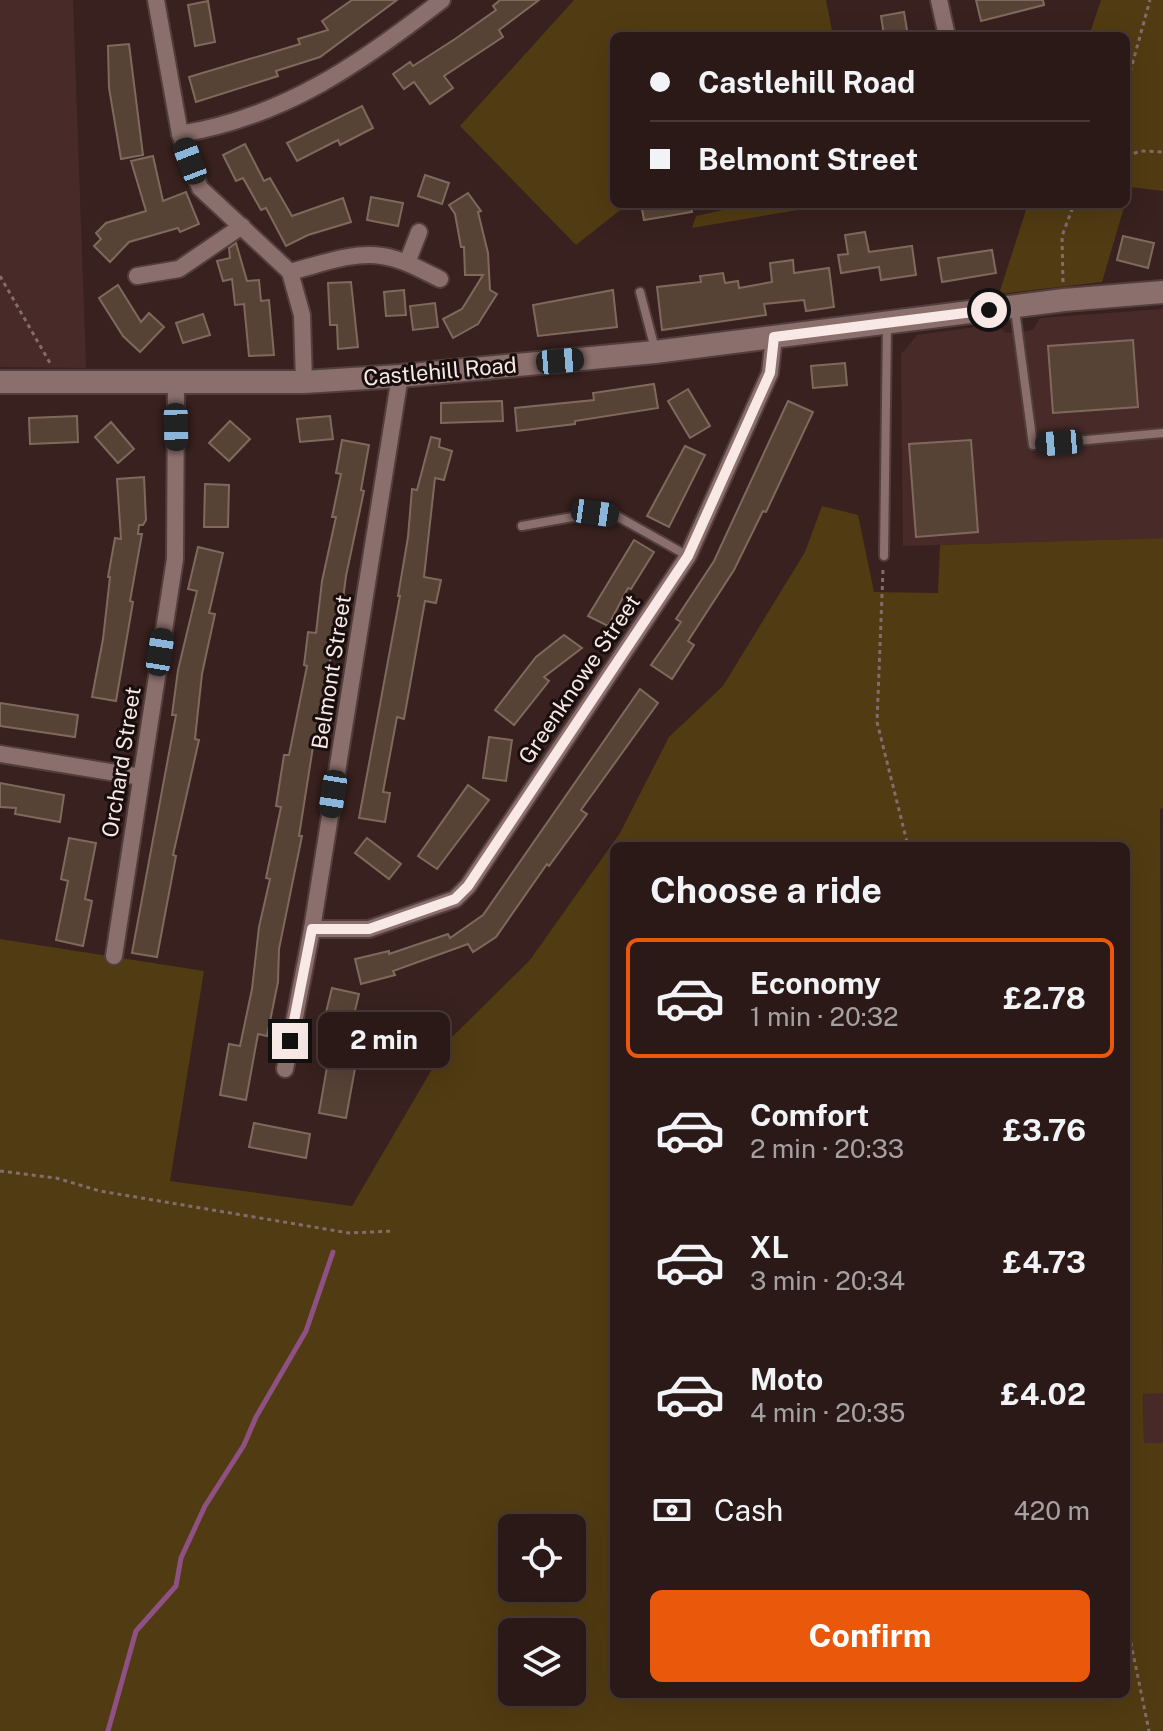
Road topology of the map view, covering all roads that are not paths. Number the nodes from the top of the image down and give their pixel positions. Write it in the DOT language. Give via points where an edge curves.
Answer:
graph roads {
  1 [pos="156,0"];
  2 [pos="939,0"];
  3 [pos="438,3"];
  4 [pos="946,32"];
  5 [pos="180,134"];
  6 [pos="242,226"];
  7 [pos="419,232"];
  8 [pos="407,263"];
  9 [pos="290,272"];
  10 [pos="137,276"];
  11 [pos="440,279"];
  12 [pos="640,292"];
  13 [pos="1163,292"];
  14 [pos="1015,307"];
  15 [pos="887,321"];
  16 [pos="774,337"];
  17 [pos="655,352"];
  18 [pos="400,376"];
  19 [pos="0,382"];
  20 [pos="304,382"];
  21 [pos="176,383"];
  22 [pos="1163,433"];
  23 [pos="522,526"];
  24 [pos="688,556"];
  25 [pos="884,556"];
  26 [pos="0,754"];
  27 [pos="141,777"];
  28 [pos="312,929"];
  29 [pos="114,956"];
  30 [pos="285,1069"];
  1 -- 5 [label="street"];
  2 -- 4 [label="street"];
  3 -- 5 [label="street" via="302,96 244,121"];
  5 -- 6 [label="street" via="200,188"];
  6 -- 9 [label="street"];
  6 -- 10 [label="street" via="179,269"];
  7 -- 8 [label="street"];
  8 -- 9 [label="street" via="380,255 356,256"];
  8 -- 11 [label="street"];
  9 -- 20 [label="street" via="302,315"];
  12 -- 17 [label="lane"];
  13 -- 14 [label="main road, Castlehill Road"];
  14 -- 15 [label="main road, Castlehill Road"];
  14 -- 22 [label="lane" via="1033,445"];
  15 -- 16 [label="main road, Castlehill Road"];
  15 -- 25 [label="lane"];
  16 -- 17 [label="main road, Castlehill Road"];
  16 -- 24 [label="street, Greenknowe Street" via="770,373"];
  17 -- 18 [label="main road, Castlehill Road"];
  18 -- 20 [label="main road, Castlehill Road"];
  18 -- 28 [label="street, Belmont Street"];
  19 -- 21 [label="main road, Castlehill Road"];
  20 -- 21 [label="main road, Castlehill Road"];
  21 -- 27 [label="street, Orchard Street" via="175,559"];
  23 -- 24 [label="lane" via="595,513 615,515"];
  24 -- 28 [label="street, Greenknowe Street" via="455,899 369,929"];
  26 -- 27 [label="street"];
  27 -- 29 [label="street, Orchard Street"];
  28 -- 30 [label="street, Belmont Street"];
}
